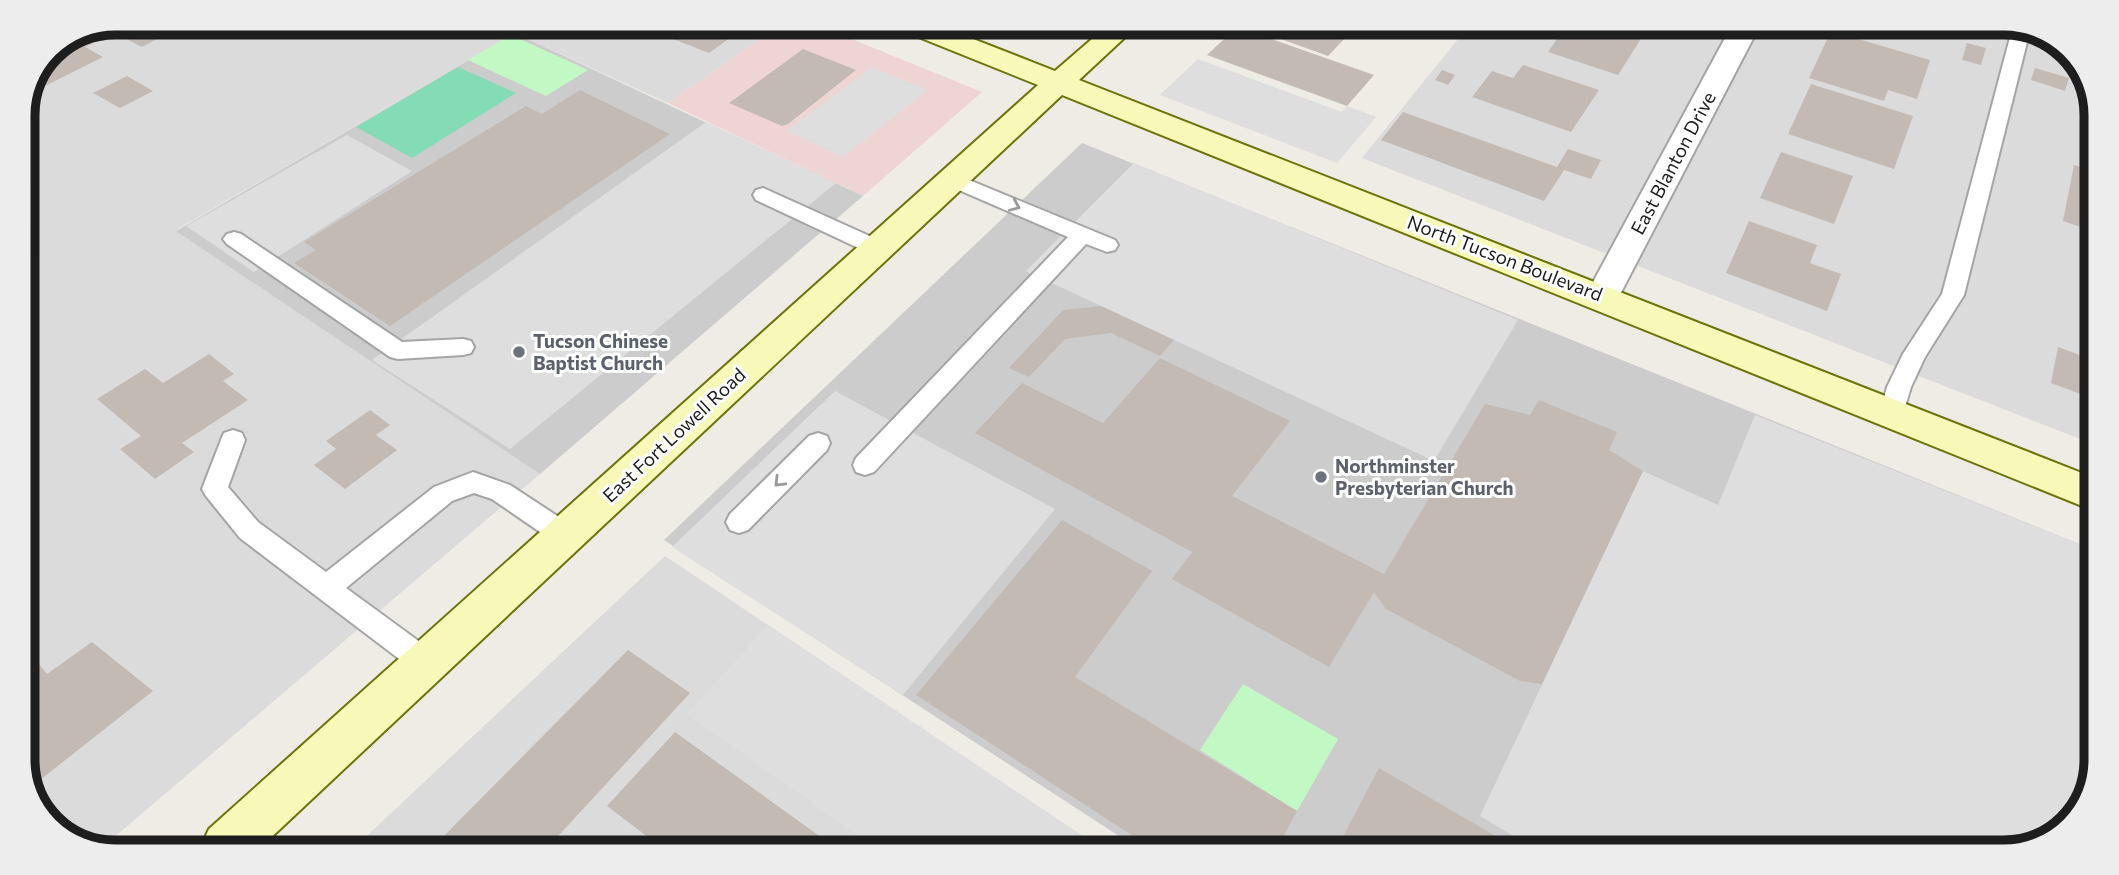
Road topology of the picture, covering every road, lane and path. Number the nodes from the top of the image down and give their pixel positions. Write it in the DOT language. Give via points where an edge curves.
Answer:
graph roads {
  1 [pos="939,35"];
  2 [pos="1114,35"];
  3 [pos="1741,35"];
  4 [pos="2019,37"];
  5 [pos="1059,83"];
  6 [pos="952,179"];
  7 [pos="763,195"];
  8 [pos="1082,235"];
  9 [pos="234,239"];
  10 [pos="1107,245"];
  11 [pos="877,248"];
  12 [pos="1602,297"];
  13 [pos="463,347"];
  14 [pos="1892,413"];
  15 [pos="233,440"];
  16 [pos="818,443"];
  17 [pos="865,465"];
  18 [pos="2084,491"];
  19 [pos="739,522"];
  20 [pos="565,535"];
  21 [pos="325,589"];
  22 [pos="425,662"];
  23 [pos="232,840"];
  1 -- 5 [label="main road, North Tucson Boulevard"];
  2 -- 5 [label="main road, East Fort Lowell Road"];
  3 -- 12 [label="street, East Blanton Drive"];
  4 -- 14 [label="lane" via="1953,295 1914,354"];
  5 -- 6 [label="main road, East Fort Lowell Road"];
  5 -- 12 [label="main road, North Tucson Boulevard"];
  6 -- 8 [label="lane, one-way"];
  6 -- 11 [label="main road, East Fort Lowell Road"];
  7 -- 11 [label="lane"];
  8 -- 10 [label="lane"];
  8 -- 17 [label="lane"];
  9 -- 13 [label="lane" via="398,351"];
  11 -- 20 [label="main road, East Fort Lowell Road"];
  12 -- 14 [label="main road, North Tucson Boulevard"];
  14 -- 18 [label="main road, North Tucson Boulevard"];
  15 -- 21 [label="lane" via="215,489 249,530"];
  16 -- 19 [label="lane, one-way"];
  20 -- 21 [label="lane" via="501,492 473,482 443,494"];
  20 -- 22 [label="main road, East Fort Lowell Road"];
  21 -- 22 [label="lane"];
  22 -- 23 [label="main road, East Fort Lowell Road"];
}
